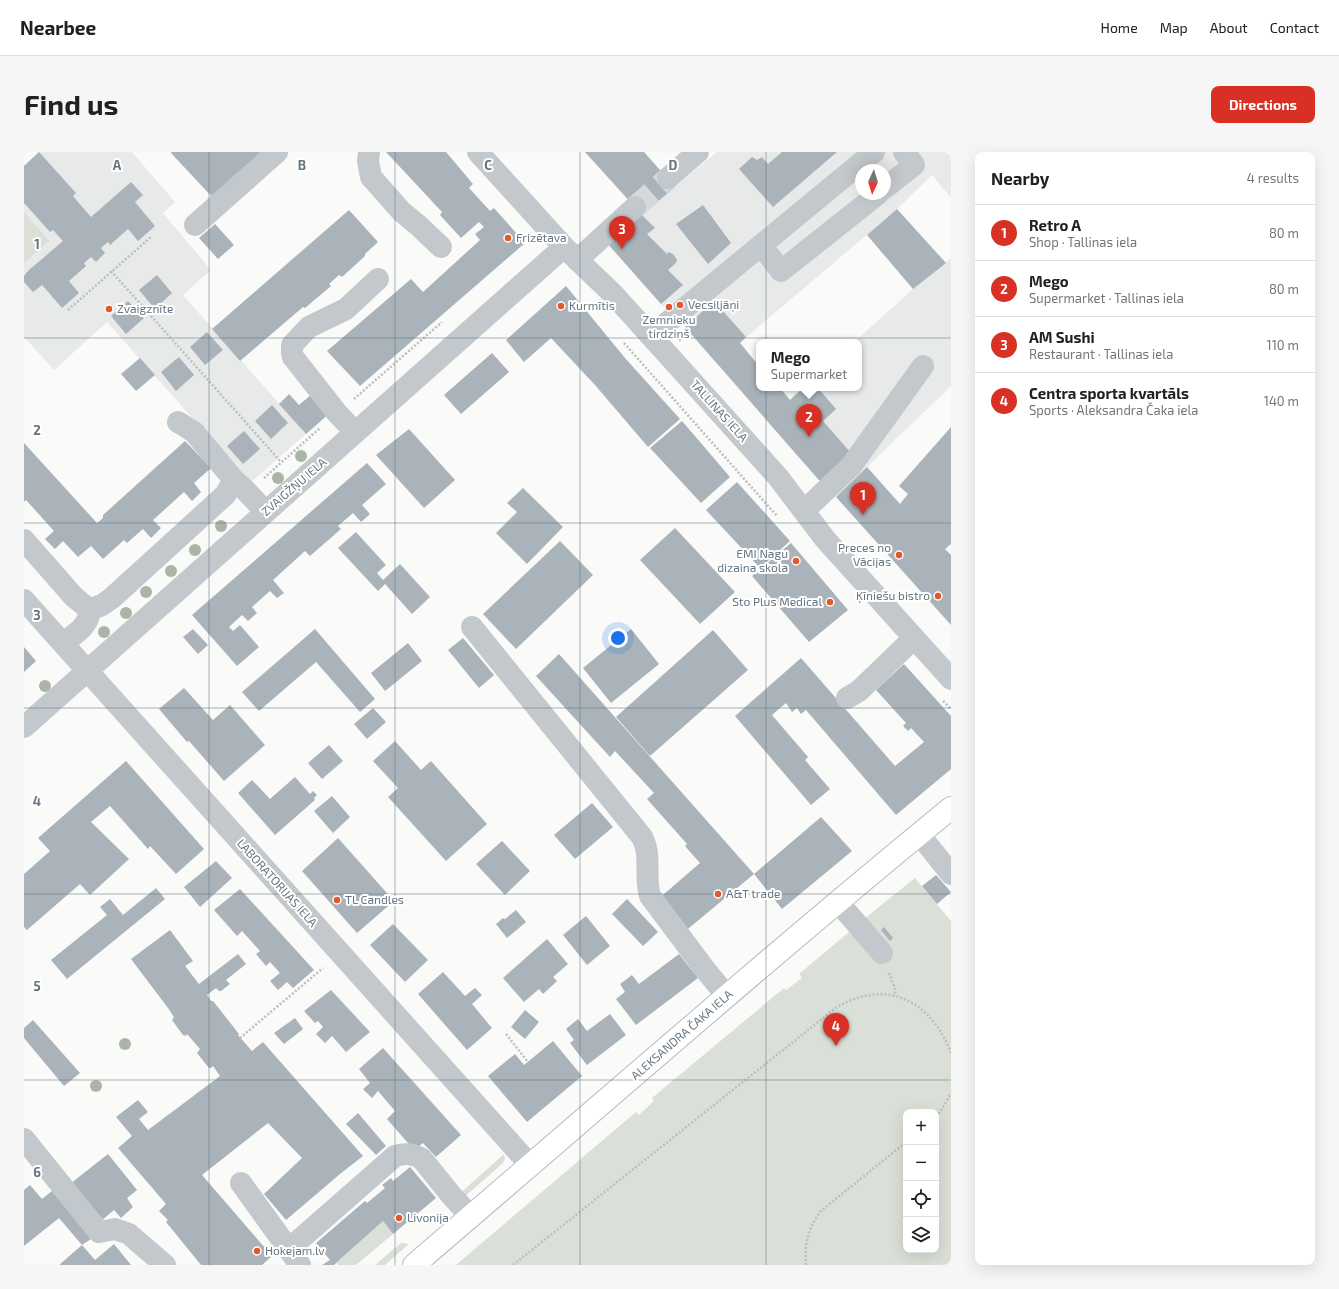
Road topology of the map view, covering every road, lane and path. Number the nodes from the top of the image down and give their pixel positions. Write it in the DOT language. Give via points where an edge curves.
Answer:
graph roads {
  1 [pos="277,152"];
  2 [pos="369,152"];
  3 [pos="478,152"];
  4 [pos="874,152"];
  5 [pos="904,152"];
  6 [pos="691,154"];
  7 [pos="668,178"];
  8 [pos="891,183"];
  9 [pos="870,200"];
  10 [pos="635,207"];
  11 [pos="195,225"];
  12 [pos="151,237"];
  13 [pos="761,245"];
  14 [pos="441,247"];
  15 [pos="570,253"];
  16 [pos="112,271"];
  17 [pos="378,279"];
  18 [pos="68,310"];
  19 [pos="445,320"];
  20 [pos="651,336"];
  21 [pos="622,340"];
  22 [pos="924,366"];
  23 [pos="337,413"];
  24 [pos="178,422"];
  25 [pos="355,432"];
  26 [pos="282,462"];
  27 [pos="241,486"];
  28 [pos="804,511"];
  29 [pos="265,512"];
  30 [pos="778,518"];
  31 [pos="24,540"];
  32 [pos="24,600"];
  33 [pos="90,610"];
  34 [pos="472,627"];
  35 [pos="914,638"];
  36 [pos="63,643"];
  37 [pos="88,671"];
  38 [pos="951,678"];
  39 [pos="847,698"];
  40 [pos="942,699"];
  41 [pos="951,710"];
  42 [pos="24,727"];
  43 [pos="951,808"];
  44 [pos="919,834"];
  45 [pos="951,874"];
  46 [pos="838,902"];
  47 [pos="882,953"];
  48 [pos="324,967"];
  49 [pos="727,996"];
  50 [pos="506,1034"];
  51 [pos="240,1038"];
  52 [pos="951,1053"];
  53 [pos="528,1062"];
  54 [pos="951,1093"];
  55 [pos="939,1113"];
  56 [pos="24,1139"];
  57 [pos="903,1144"];
  58 [pos="531,1166"];
  59 [pos="241,1183"];
  60 [pos="471,1217"];
  61 [pos="294,1260"];
  62 [pos="165,1265"];
  63 [pos="414,1265"];
  64 [pos="513,1265"];
  65 [pos="806,1265"];
  1 -- 11 [label="street"];
  2 -- 14 [label="street" via="371,177 402,212"];
  3 -- 15 [label="street, TALLINAS IELA"];
  4 -- 13 [label="street"];
  5 -- 8 [label="street" via="914,165"];
  6 -- 7 [label="street"];
  9 -- 13 [label="street" via="781,271"];
  10 -- 15 [label="street, ZVAIGŽŅU IELA"];
  12 -- 16 [label="path"];
  13 -- 20 [label="street"];
  15 -- 20 [label="street, TALLINAS IELA" via="613,294"];
  15 -- 25 [label="street, ZVAIGŽŅU IELA"];
  16 -- 18 [label="path"];
  16 -- 26 [label="path"];
  17 -- 23 [label="street" via="346,309 309,327 292,345 293,357"];
  19 -- 23 [label="path"];
  20 -- 28 [label="street, TALLINAS IELA" via="756,452"];
  21 -- 30 [label="path"];
  22 -- 28 [label="street" via="850,466"];
  23 -- 25 [label="street"];
  23 -- 26 [label="path"];
  24 -- 27 [label="street" via="194,432"];
  25 -- 29 [label="street, ZVAIGŽŅU IELA"];
  26 -- 27 [label="path"];
  27 -- 29 [label="street"];
  27 -- 33 [label="street" via="225,495 112,598"];
  28 -- 35 [label="street, TALLINAS IELA" via="825,539"];
  29 -- 37 [label="street, ZVAIGŽŅU IELA"];
  31 -- 33 [label="street" via="74,597"];
  32 -- 36 [label="street, LABORATORIJAS IELA"];
  33 -- 36 [label="street" via="88,620"];
  34 -- 49 [label="street" via="642,837 647,850 650,896"];
  35 -- 38 [label="street, TALLINAS IELA"];
  35 -- 39 [label="street" via="859,691"];
  36 -- 37 [label="street, LABORATORIJAS IELA"];
  37 -- 42 [label="street, ZVAIGŽŅU IELA"];
  37 -- 58 [label="street, LABORATORIJAS IELA"];
  40 -- 41 [label="path"];
  43 -- 44 [label="main road, ALEKSANDRA ČAKA IELA"];
  44 -- 45 [label="street"];
  44 -- 46 [label="main road, ALEKSANDRA ČAKA IELA"];
  46 -- 47 [label="street"];
  46 -- 49 [label="main road, ALEKSANDRA ČAKA IELA"];
  48 -- 51 [label="path"];
  49 -- 58 [label="main road, ALEKSANDRA ČAKA IELA"];
  50 -- 53 [label="path"];
  52 -- 64 [label="path" via="936,1024 908,1000 875,994 848,1001 837,1007"];
  54 -- 55 [label="path"];
  56 -- 62 [label="street" via="99,1232 115,1229 129,1234"];
  57 -- 65 [label="path" via="821,1212 813,1223 807,1239"];
  58 -- 60 [label="main road, ALEKSANDRA ČAKA IELA"];
  59 -- 61 [label="street"];
  60 -- 61 [label="street" via="422,1159 416,1155 402,1154 395,1156"];
  60 -- 63 [label="main road, ALEKSANDRA ČAKA IELA"];
}
